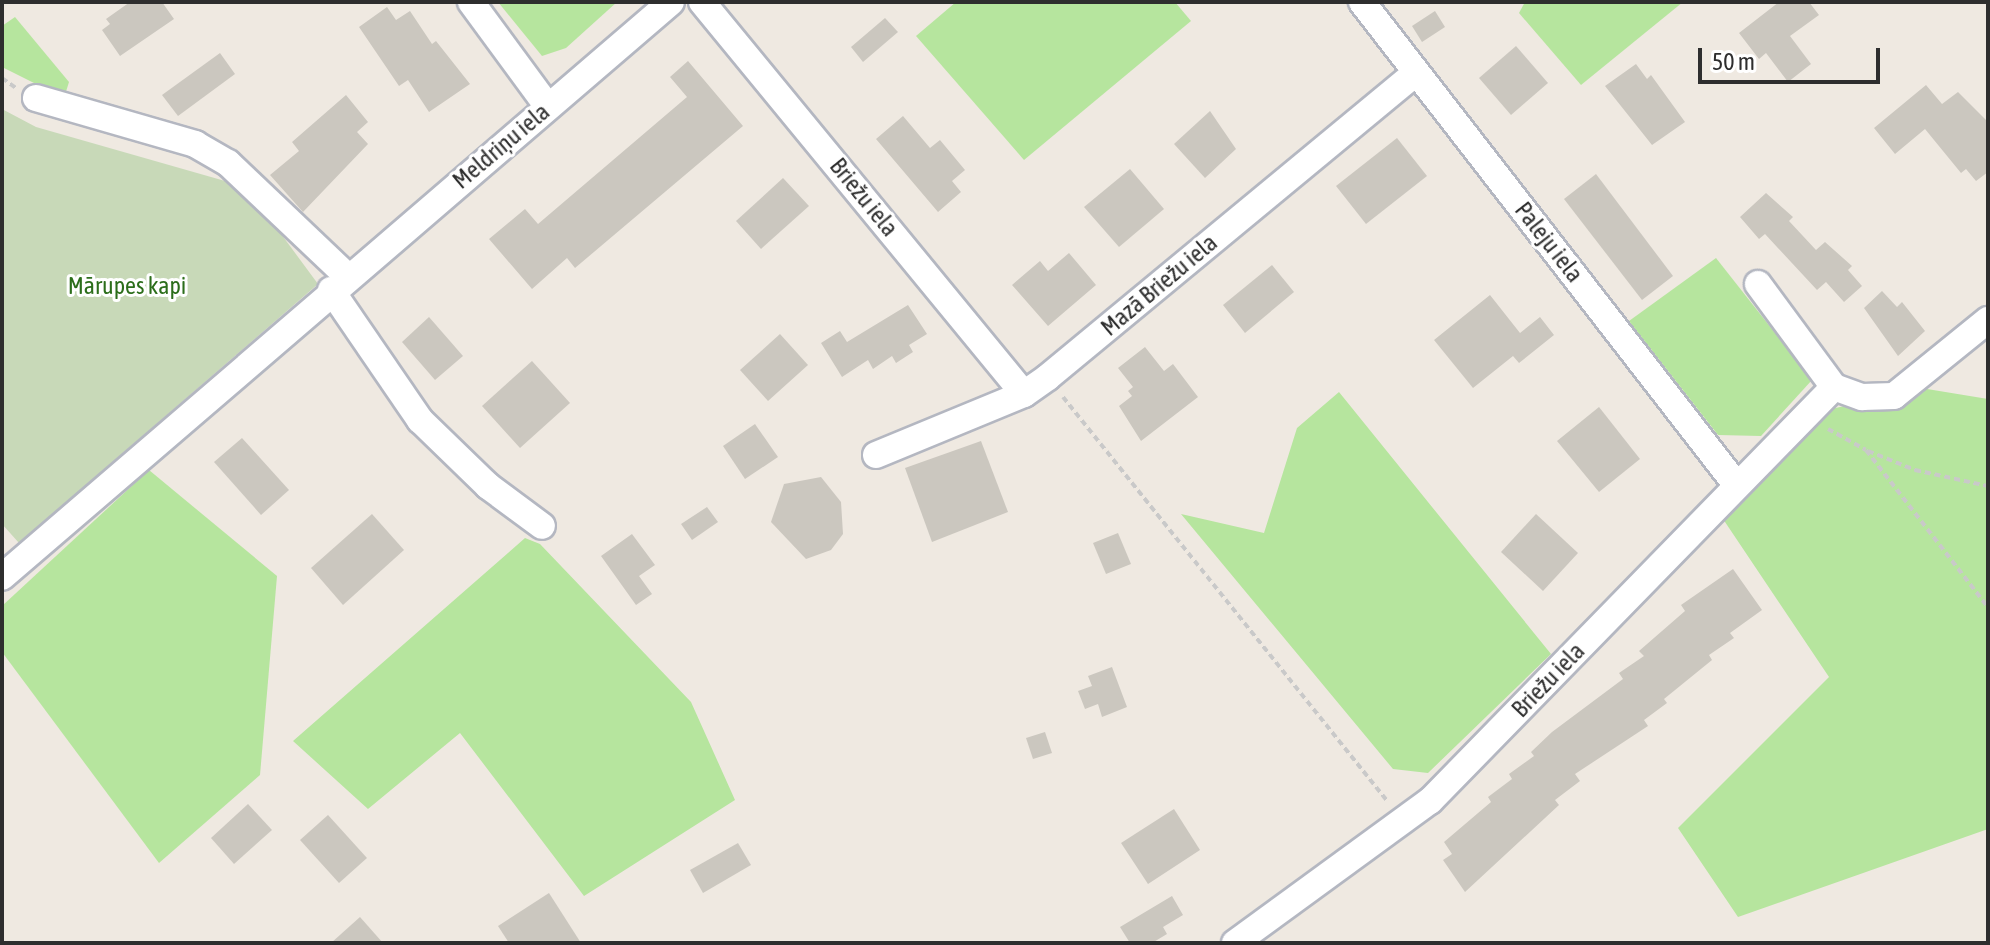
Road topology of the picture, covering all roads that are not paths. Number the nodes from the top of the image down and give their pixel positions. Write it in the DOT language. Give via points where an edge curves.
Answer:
graph roads {
  1 [pos="471,2"];
  2 [pos="671,2"];
  3 [pos="702,2"];
  4 [pos="1362,2"];
  5 [pos="1416,73"];
  6 [pos="36,98"];
  7 [pos="548,107"];
  8 [pos="339,283"];
  9 [pos="1758,284"];
  10 [pos="1988,320"];
  11 [pos="1834,387"];
  12 [pos="1024,394"];
  13 [pos="876,455"];
  14 [pos="1735,483"];
  15 [pos="542,526"];
  16 [pos="2,577"];
  17 [pos="1235,943"];
  1 -- 7 [label="street"];
  2 -- 7 [label="street, Meldriņu iela"];
  3 -- 12 [label="street, Briežu iela"];
  4 -- 5 [label="street, Paleju iela"];
  5 -- 12 [label="street, Mazā Briežu iela"];
  5 -- 14 [label="street, Paleju iela"];
  6 -- 8 [label="street" via="195,144 228,163"];
  7 -- 8 [label="street, Meldriņu iela"];
  8 -- 15 [label="street" via="420,420 488,486"];
  8 -- 16 [label="street, Meldriņu iela"];
  9 -- 11 [label="street"];
  10 -- 11 [label="street" via="1894,396 1862,397"];
  11 -- 14 [label="street, Briežu iela"];
  12 -- 13 [label="street, Mazā Briežu iela"];
  14 -- 17 [label="street, Briežu iela" via="1405,823"];
}
